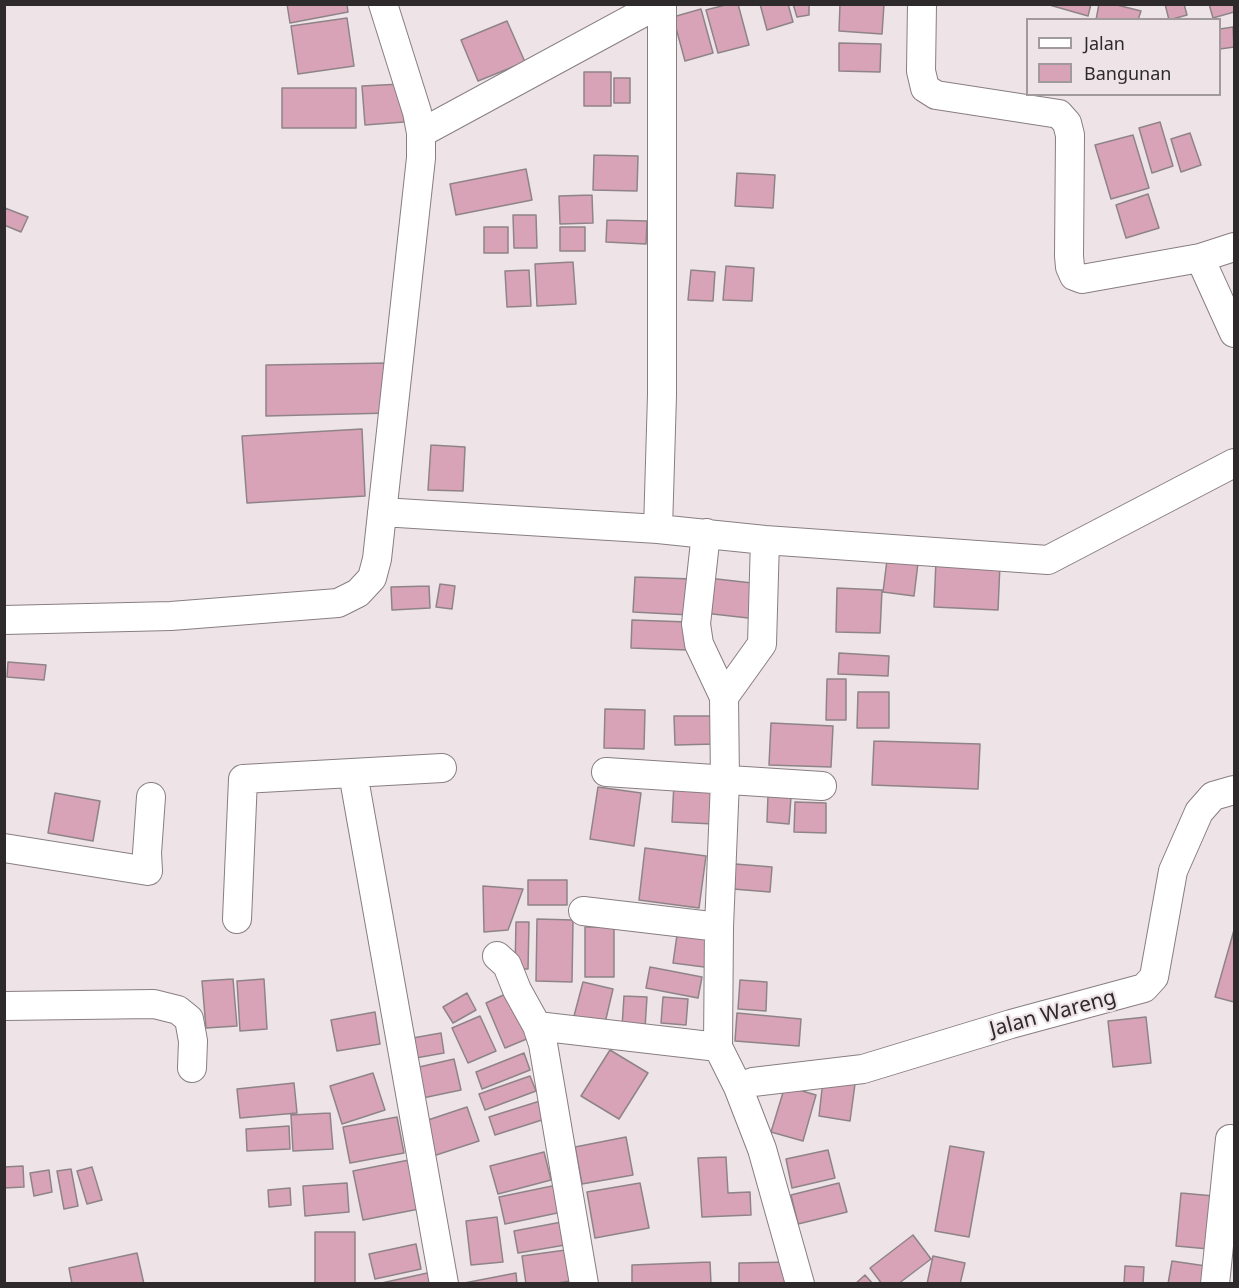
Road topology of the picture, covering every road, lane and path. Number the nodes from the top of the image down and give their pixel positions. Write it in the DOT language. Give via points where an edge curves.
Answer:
graph roads {
  1 [pos="383,4"];
  2 [pos="661,4"];
  3 [pos="922,4"];
  4 [pos="421,133"];
  5 [pos="1234,247"];
  6 [pos="1200,258"];
  7 [pos="1234,333"];
  8 [pos="1234,463"];
  9 [pos="382,512"];
  10 [pos="658,530"];
  11 [pos="706,533"];
  12 [pos="765,540"];
  13 [pos="4,620"];
  14 [pos="724,697"];
  15 [pos="442,768"];
  16 [pos="606,772"];
  17 [pos="353,773"];
  18 [pos="725,781"];
  19 [pos="822,786"];
  20 [pos="1234,790"];
  21 [pos="151,797"];
  22 [pos="4,848"];
  23 [pos="583,911"];
  24 [pos="237,919"];
  25 [pos="718,927"];
  26 [pos="497,956"];
  27 [pos="4,1006"];
  28 [pos="537,1026"];
  29 [pos="718,1047"];
  30 [pos="192,1068"];
  31 [pos="738,1087"];
  32 [pos="1230,1139"];
  33 [pos="1230,1187"];
  34 [pos="1226,1252"];
  35 [pos="444,1284"];
  36 [pos="585,1284"];
  37 [pos="800,1284"];
  38 [pos="1215,1284"];
  1 -- 4 [label="street"];
  2 -- 4 [label="street"];
  2 -- 10 [label="street" via="662,395"];
  3 -- 6 [label="street" via="921,71 925,88 936,94 1059,114 1067,123 1069,256 1074,276 1082,279"];
  4 -- 9 [label="street"];
  5 -- 6 [label="street"];
  6 -- 7 [label="street"];
  8 -- 12 [label="street" via="1048,560"];
  9 -- 10 [label="street"];
  9 -- 13 [label="street" via="372,578 358,593 338,603 171,616"];
  10 -- 11 [label="street"];
  11 -- 12 [label="street"];
  11 -- 14 [label="street" via="696,624 699,644"];
  12 -- 14 [label="street" via="762,644"];
  14 -- 18 [label="street"];
  15 -- 17 [label="street"];
  16 -- 18 [label="street"];
  17 -- 24 [label="street" via="243,779"];
  17 -- 35 [label="street"];
  18 -- 19 [label="street"];
  18 -- 25 [label="street"];
  20 -- 31 [label="street, Jalan Wareng" via="1212,796 1199,812 1173,871 1154,977 1144,988 863,1069"];
  21 -- 22 [label="street" via="148,871"];
  23 -- 25 [label="street"];
  25 -- 29 [label="street"];
  26 -- 28 [label="street" via="507,965"];
  27 -- 30 [label="street" via="154,1004 178,1010 189,1019"];
  28 -- 29 [label="street"];
  28 -- 36 [label="street"];
  29 -- 31 [label="street"];
  31 -- 37 [label="street" via="762,1149"];
  32 -- 33 [label="street"];
  33 -- 34 [label="street"];
  34 -- 38 [label="street"];
}
